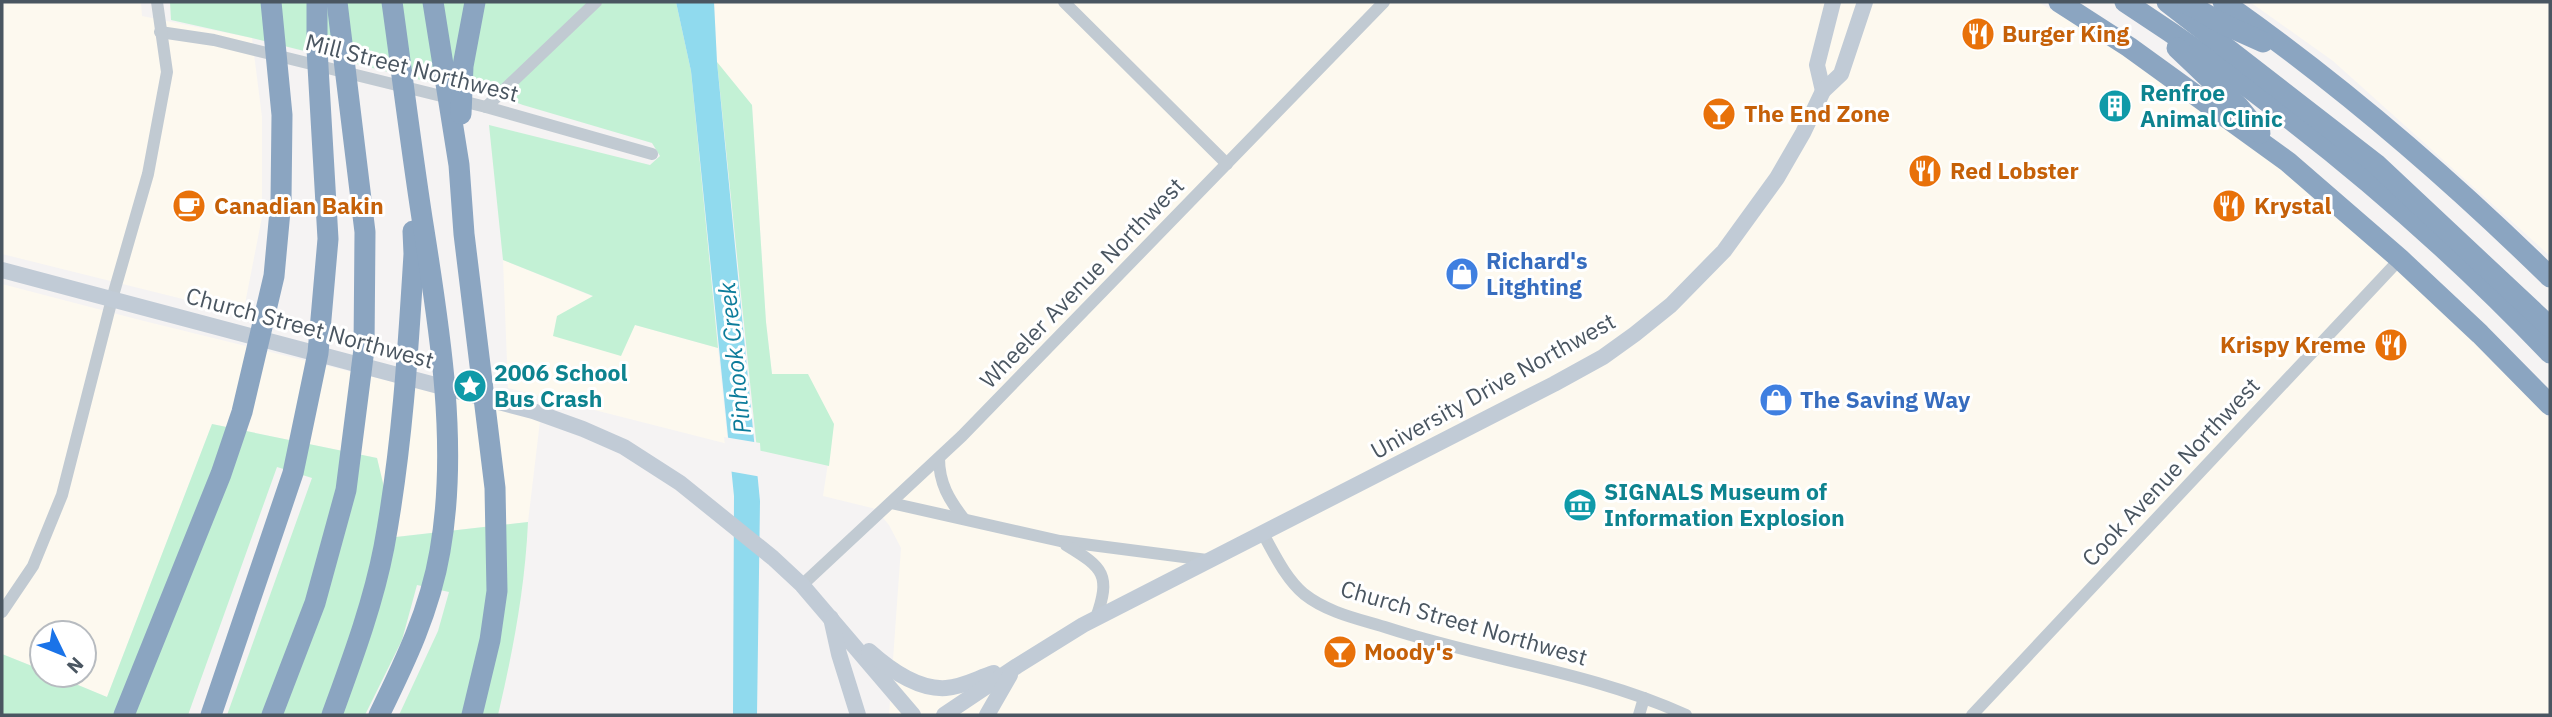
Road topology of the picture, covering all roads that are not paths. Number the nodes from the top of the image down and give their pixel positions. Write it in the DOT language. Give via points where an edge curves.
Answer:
graph roads {
  1 [pos="157,2"];
  2 [pos="271,2"];
  3 [pos="317,2"];
  4 [pos="337,2"];
  5 [pos="392,2"];
  6 [pos="433,2"];
  7 [pos="475,2"];
  8 [pos="596,2"];
  9 [pos="1064,2"];
  10 [pos="1384,2"];
  11 [pos="1833,2"];
  12 [pos="1865,2"];
  13 [pos="2059,2"];
  14 [pos="2124,2"];
  15 [pos="2167,2"];
  16 [pos="2185,2"];
  17 [pos="2223,2"];
  18 [pos="160,32"];
  19 [pos="2297,56"];
  20 [pos="1822,91"];
  21 [pos="486,107"];
  22 [pos="409,131"];
  23 [pos="652,154"];
  24 [pos="2280,155"];
  25 [pos="1227,164"];
  26 [pos="459,165"];
  27 [pos="2400,259"];
  28 [pos="2,270"];
  29 [pos="2550,277"];
  30 [pos="112,299"];
  31 [pos="2550,327"];
  32 [pos="2550,353"];
  33 [pos="2550,405"];
  34 [pos="939,457"];
  35 [pos="891,502"];
  36 [pos="964,519"];
  37 [pos="1262,532"];
  38 [pos="1060,541"];
  39 [pos="1207,560"];
  40 [pos="802,585"];
  41 [pos="2,612"];
  42 [pos="830,616"];
  43 [pos="1096,618"];
  44 [pos="1017,666"];
  45 [pos="1644,698"];
  46 [pos="211,710"];
  47 [pos="124,715"];
  48 [pos="272,715"];
  49 [pos="332,715"];
  50 [pos="379,715"];
  51 [pos="472,715"];
  52 [pos="858,715"];
  53 [pos="914,715"];
  54 [pos="944,715"];
  55 [pos="987,715"];
  56 [pos="1639,715"];
  57 [pos="1686,715"];
  58 [pos="1972,715"];
  1 -- 18 [label="street"];
  2 -- 47 [label="highway" via="282,115 274,276 242,412 221,474"];
  3 -- 46 [label="highway" via="328,239 318,353 293,473"];
  4 -- 48 [label="highway" via="365,232 364,349 346,490 315,603"];
  5 -- 22 [label="highway"];
  6 -- 26 [label="highway"];
  7 -- 26 [label="highway" via="463,66"];
  8 -- 21 [label="street"];
  9 -- 25 [label="street"];
  10 -- 25 [label="street, Wheeler Avenue Northwest"];
  11 -- 20 [label="main road" via="1816,65"];
  12 -- 20 [label="main road, University Drive Northwest" via="1841,74"];
  13 -- 24 [label="highway"];
  14 -- 24 [label="highway" via="2238,106"];
  14 -- 32 [label="highway" via="2230,72 2345,163 2455,259"];
  15 -- 31 [label="highway" via="2376,164"];
  16 -- 19 [label="highway"];
  17 -- 19 [label="highway"];
  18 -- 21 [label="street, Mill Street Northwest" via="214,40"];
  18 -- 30 [label="street" via="167,72 148,174"];
  19 -- 29 [label="highway" via="2428,163"];
  20 -- 37 [label="main road, University Drive Northwest" via="1777,178 1724,251 1635,334 1554,384"];
  21 -- 23 [label="street, Mill Street Northwest"];
  22 -- 49 [label="highway" via="415,254 404,415 384,548 361,636"];
  22 -- 50 [label="highway" via="440,335 449,475 432,591 413,645"];
  24 -- 27 [label="highway"];
  25 -- 34 [label="street, Wheeler Avenue Northwest"];
  26 -- 51 [label="highway" via="495,488 497,591 491,640"];
  27 -- 33 [label="highway"];
  27 -- 58 [label="street, Cook Avenue Northwest"];
  28 -- 30 [label="main road, Church Street Northwest"];
  30 -- 40 [label="main road, Church Street Northwest" via="542,414 591,432 680,483"];
  30 -- 41 [label="street" via="62,495 33,566"];
  34 -- 35 [label="street, Wheeler Avenue Northwest"];
  34 -- 36 [label="street" via="942,484"];
  35 -- 36 [label="street"];
  35 -- 40 [label="street, Wheeler Avenue Northwest"];
  36 -- 38 [label="street"];
  37 -- 39 [label="main road, University Drive Northwest"];
  37 -- 45 [label="street, Church Street Northwest" via="1293,583 1326,608"];
  38 -- 39 [label="street"];
  38 -- 43 [label="street" via="1087,558 1102,576 1104,592"];
  39 -- 43 [label="main road, University Drive Northwest"];
  40 -- 42 [label="main road, Church Street Northwest"];
  42 -- 44 [label="main road" via="899,674 931,687 960,686"];
  42 -- 52 [label="main road"];
  42 -- 53 [label="main road, Church Street Northwest"];
  43 -- 44 [label="main road, University Drive Northwest"];
  44 -- 54 [label="main road"];
  44 -- 55 [label="main road"];
  45 -- 56 [label="street"];
  45 -- 57 [label="street, Church Street Northwest"];
}
